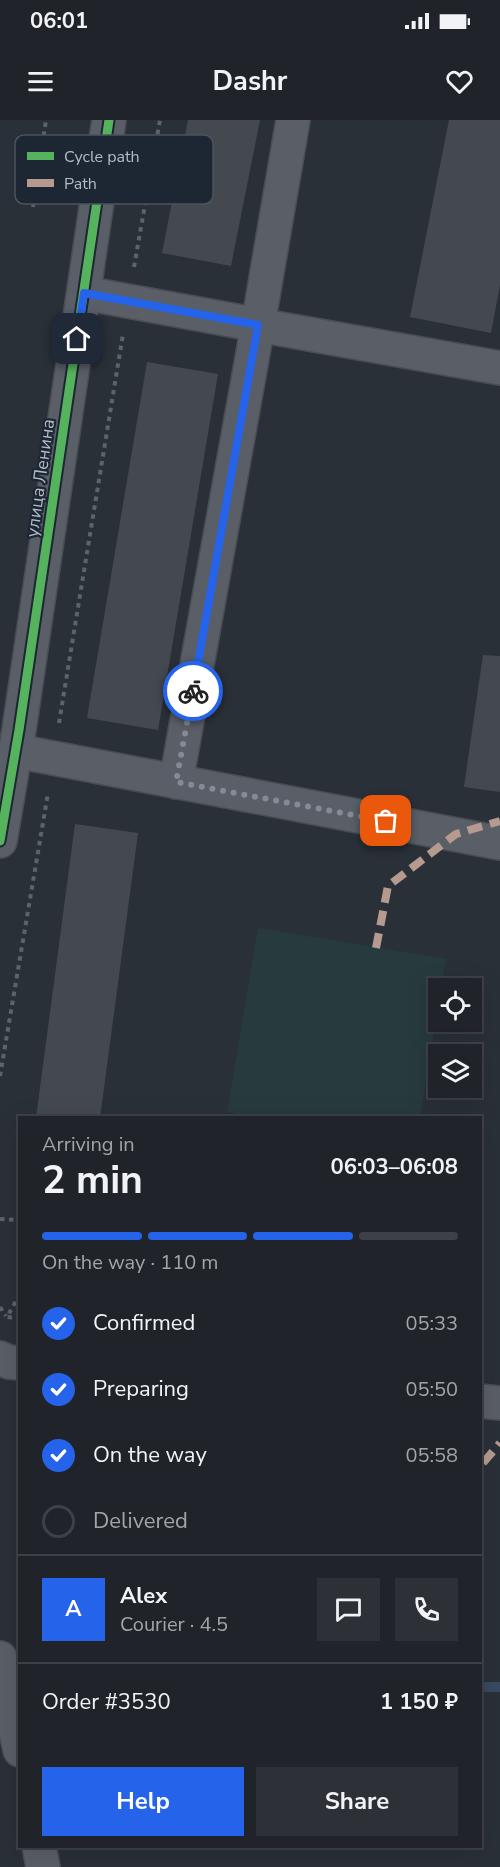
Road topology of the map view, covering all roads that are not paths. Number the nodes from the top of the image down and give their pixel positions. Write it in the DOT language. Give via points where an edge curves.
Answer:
graph roads {
  1 [pos="109,120"];
  2 [pos="293,120"];
  3 [pos="107,135"];
  4 [pos="97,204"];
  5 [pos="84,293"];
  6 [pos="258,325"];
  7 [pos="500,368"];
  8 [pos="16,751"];
  9 [pos="176,782"];
  10 [pos="0,841"];
  11 [pos="500,843"];
  12 [pos="0,1358"];
  13 [pos="18,1363"];
  14 [pos="482,1401"];
  15 [pos="500,1403"];
  16 [pos="1,1662"];
  17 [pos="18,1741"];
  18 [pos="39,1848"];
  19 [pos="43,1867"];
  1 -- 3 [label="street, улица Ленина"];
  2 -- 6 [label="street"];
  4 -- 5 [label="street, улица Ленина"];
  5 -- 6 [label="street"];
  5 -- 8 [label="street, улица Ленина"];
  6 -- 7 [label="street"];
  6 -- 9 [label="street"];
  8 -- 9 [label="street"];
  8 -- 10 [label="street, улица Ленина"];
  9 -- 11 [label="street"];
  12 -- 13 [label="street"];
  14 -- 15 [label="street"];
  16 -- 17 [label="street"];
  18 -- 19 [label="street"];
}
